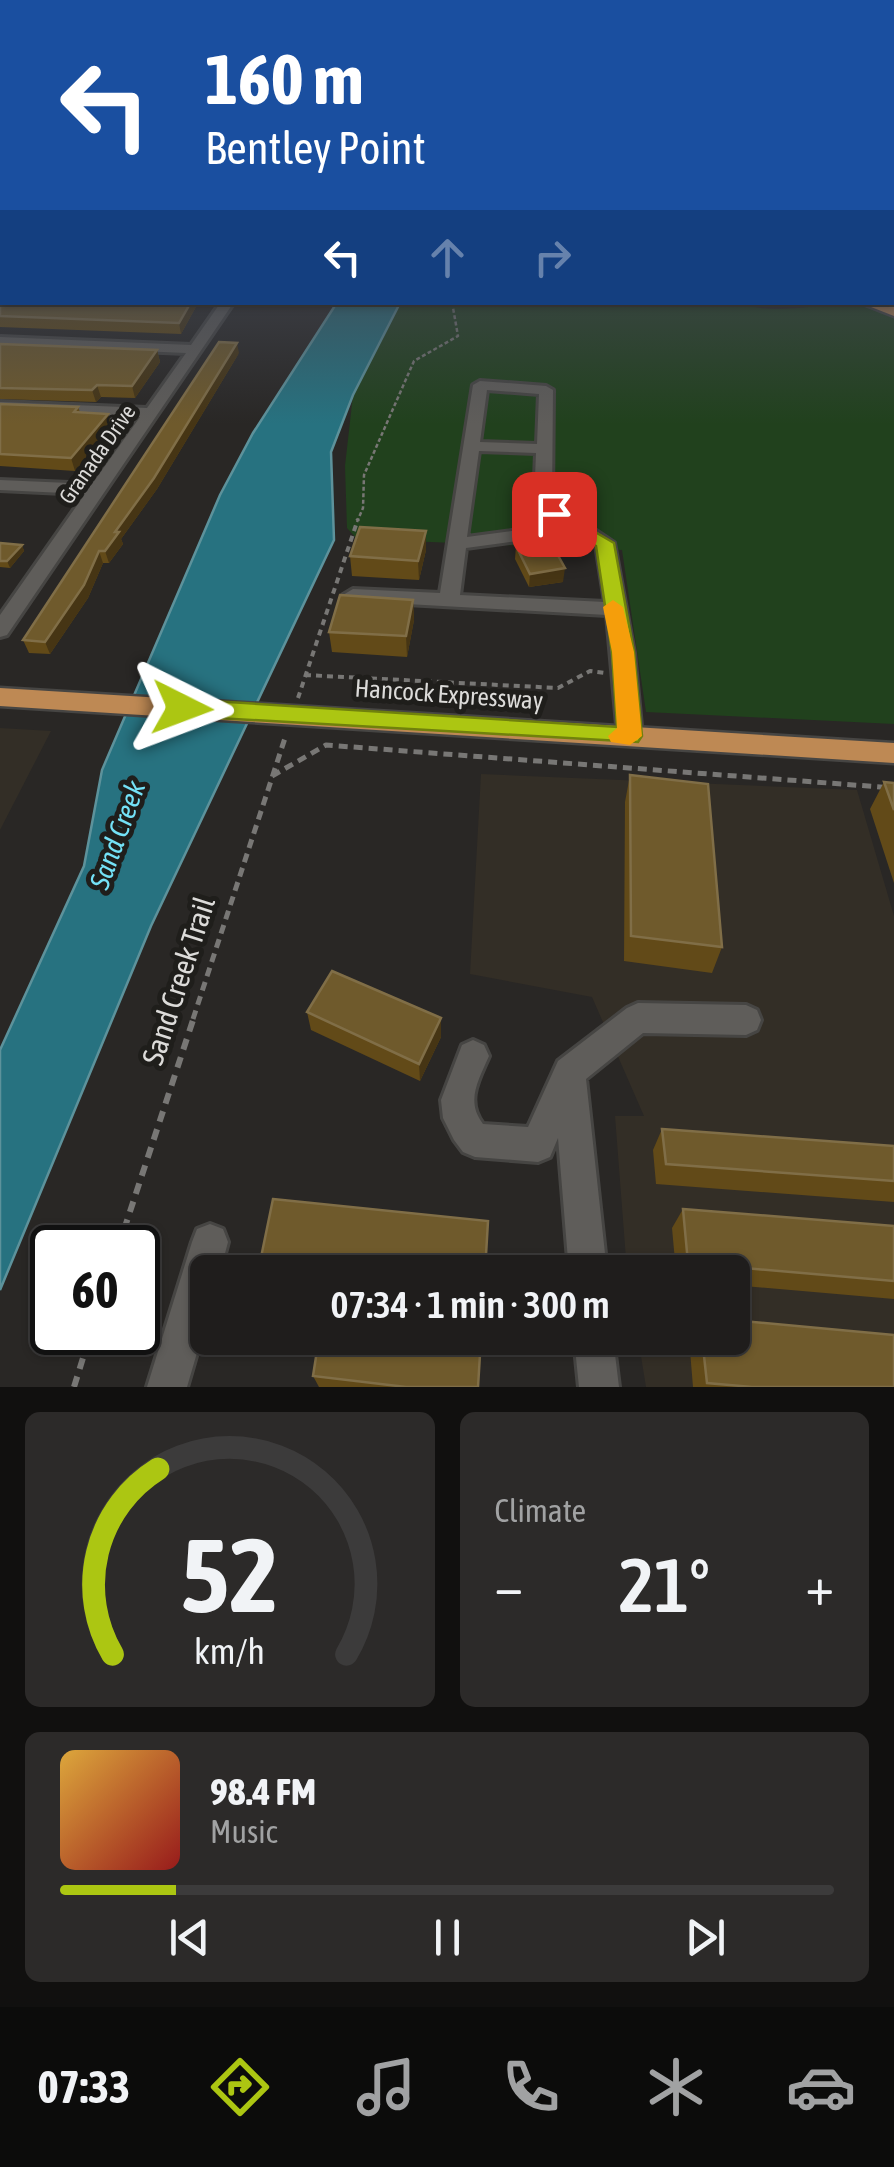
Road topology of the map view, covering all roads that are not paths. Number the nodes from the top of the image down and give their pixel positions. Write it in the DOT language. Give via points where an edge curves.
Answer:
graph roads {
  1 [pos="226,305"];
  2 [pos="0,341"];
  3 [pos="196,349"];
  4 [pos="0,406"];
  5 [pos="153,413"];
  6 [pos="470,446"];
  7 [pos="546,449"];
  8 [pos="0,485"];
  9 [pos="100,490"];
  10 [pos="576,528"];
  11 [pos="457,544"];
  12 [pos="0,589"];
  13 [pos="28,591"];
  14 [pos="353,595"];
  15 [pos="449,600"];
  16 [pos="613,609"];
  17 [pos="0,630"];
  18 [pos="0,697"];
  19 [pos="630,736"];
  20 [pos="894,754"];
  21 [pos="746,1020"];
  22 [pos="473,1056"];
  23 [pos="568,1072"];
  24 [pos="210,1242"];
  25 [pos="586,1255"];
  26 [pos="596,1355"];
  27 [pos="167,1387"];
  28 [pos="599,1387"];
  1 -- 3 [label="street, Granada Drive"];
  2 -- 3 [label="street"];
  3 -- 5 [label="street, Granada Drive"];
  4 -- 5 [label="street"];
  5 -- 9 [label="street, Granada Drive"];
  6 -- 7 [label="street"];
  6 -- 7 [label="street" via="480,385 546,390"];
  6 -- 11 [label="street"];
  7 -- 10 [label="street" via="543,503"];
  8 -- 9 [label="street"];
  9 -- 13 [label="street, Granada Drive"];
  10 -- 11 [label="street"];
  10 -- 16 [label="street" via="605,543"];
  11 -- 15 [label="street"];
  12 -- 13 [label="street"];
  13 -- 17 [label="street, Granada Drive"];
  14 -- 15 [label="street"];
  15 -- 16 [label="street"];
  16 -- 19 [label="street"];
  18 -- 19 [label="main road, Hancock Expressway"];
  19 -- 20 [label="main road, Hancock Expressway"];
  21 -- 23 [label="street" via="638,1018"];
  22 -- 23 [label="street" via="455,1101 459,1122 475,1140 538,1145"];
  23 -- 25 [label="street"];
  24 -- 27 [label="street"];
  26 -- 28 [label="street"];
}
